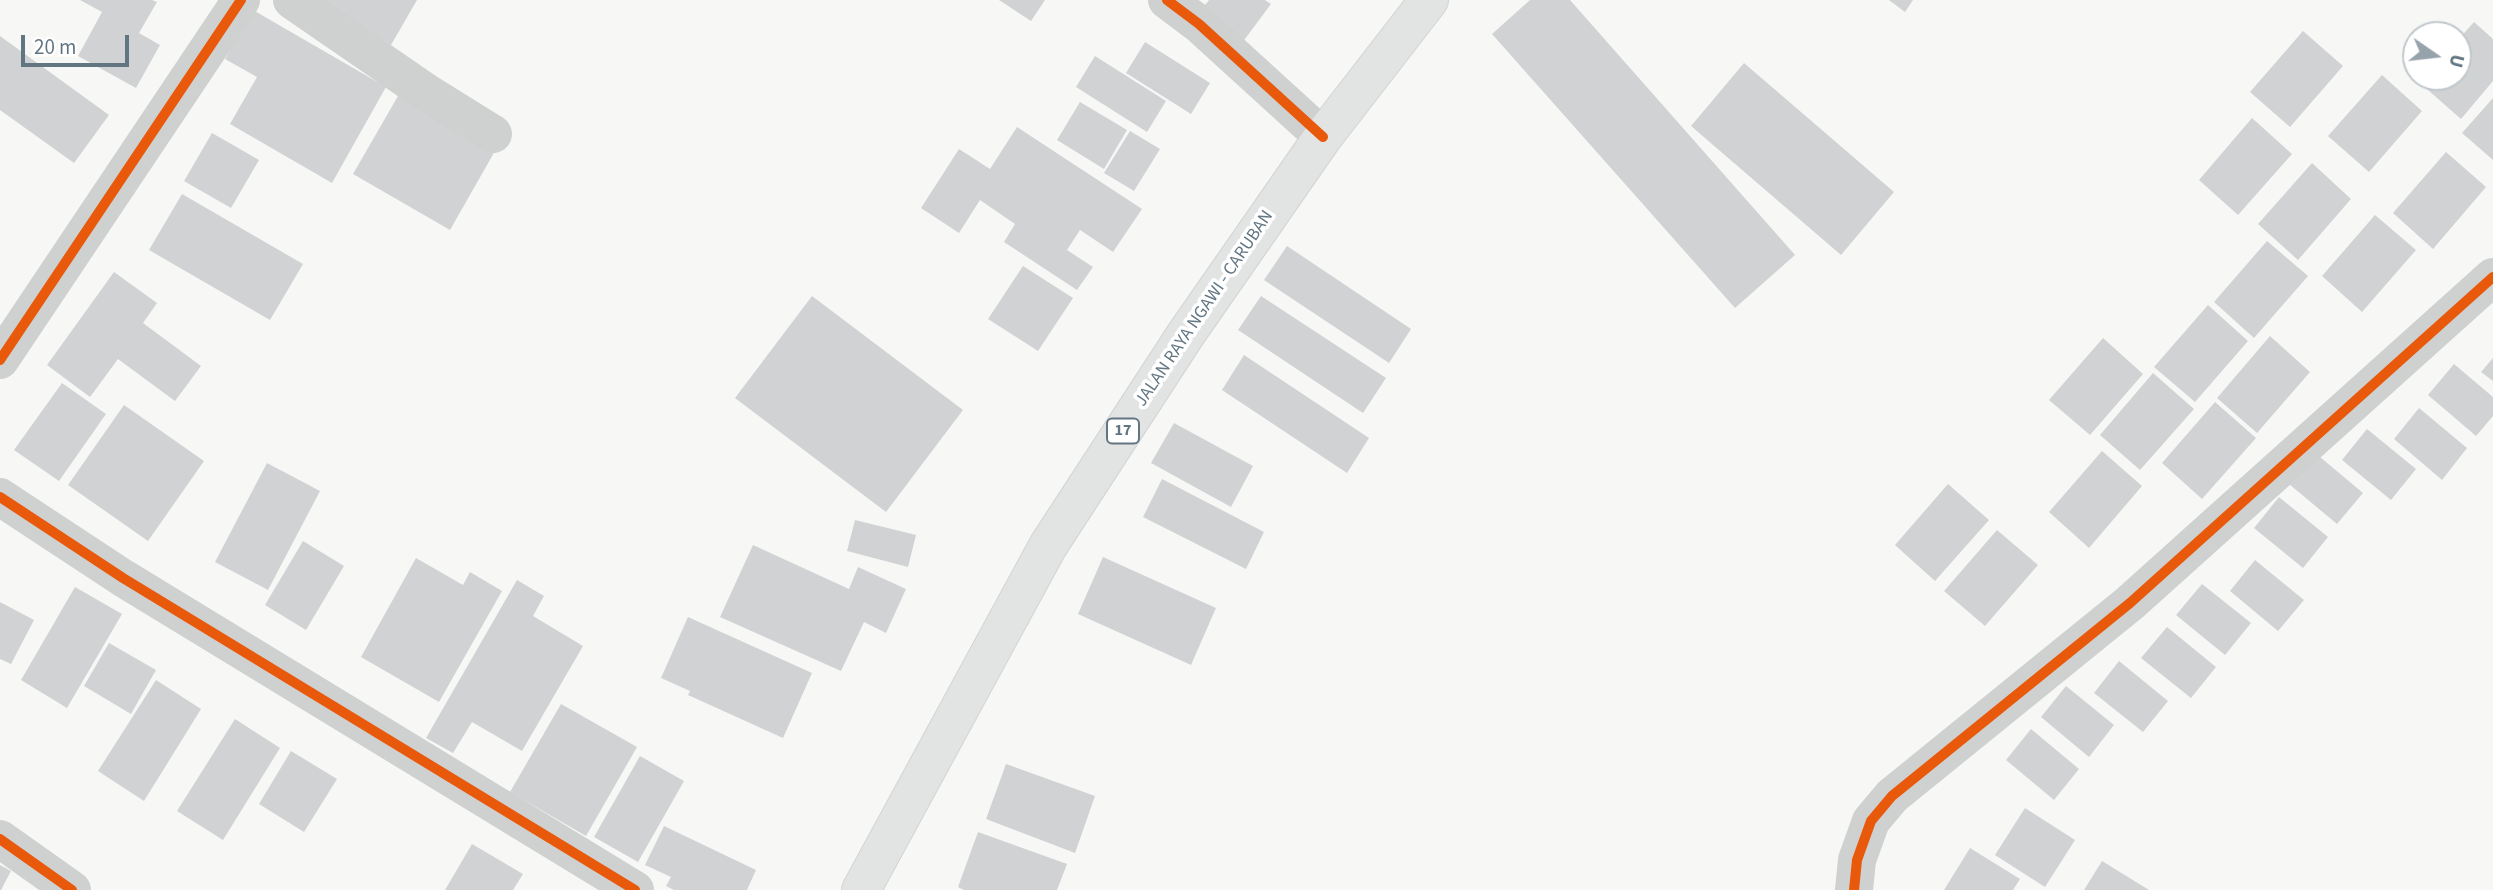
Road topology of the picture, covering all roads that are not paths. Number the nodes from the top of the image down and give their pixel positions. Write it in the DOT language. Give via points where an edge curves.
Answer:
graph roads {
  1 [pos="241,0"];
  2 [pos="292,0"];
  3 [pos="1167,0"];
  4 [pos="1429,0"];
  5 [pos="493,134"];
  6 [pos="1323,137"];
  7 [pos="2493,276"];
  8 [pos="0,360"];
  9 [pos="0,497"];
  10 [pos="0,839"];
  11 [pos="72,890"];
  12 [pos="635,890"];
  13 [pos="860,890"];
  14 [pos="1854,890"];
  1 -- 8 [label="street"];
  2 -- 5 [label="street"];
  3 -- 6 [label="street"];
  4 -- 6 [label="highway, JALAN RAYA NGAWI - CARUBAN / 17"];
  6 -- 13 [label="highway, JALAN RAYA NGAWI - CARUBAN / 17" via="1186,334 1048,546"];
  7 -- 14 [label="street" via="2130,603 1892,796 1871,821 1857,860"];
  9 -- 12 [label="street" via="134,585"];
  10 -- 11 [label="street"];
}
